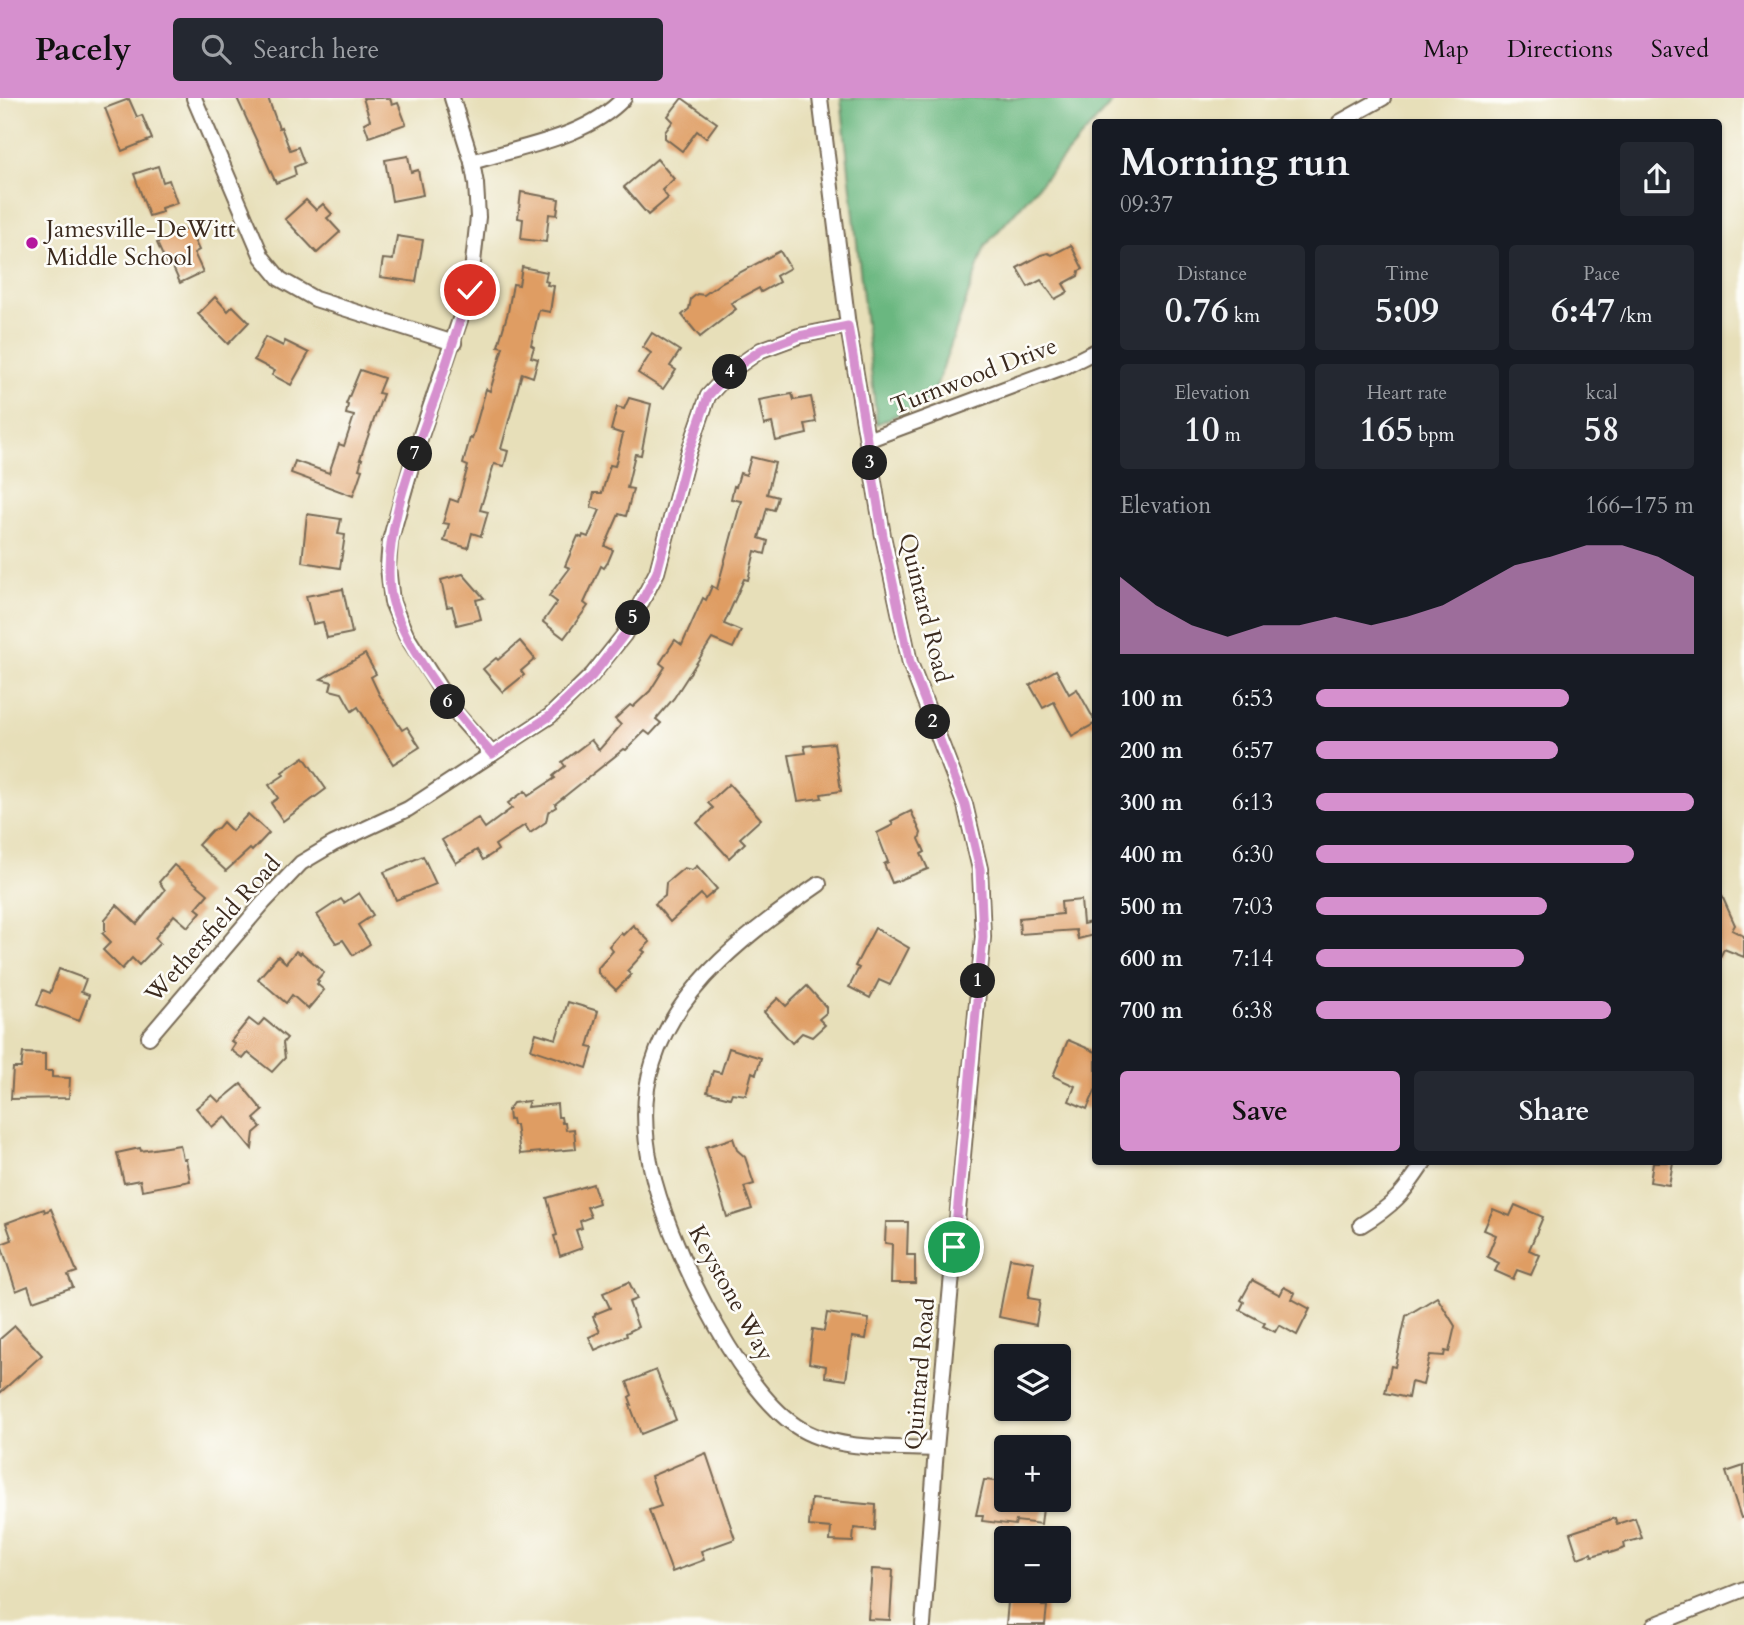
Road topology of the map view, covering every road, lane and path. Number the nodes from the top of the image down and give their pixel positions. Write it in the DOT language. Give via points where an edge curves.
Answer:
graph roads {
  1 [pos="194,98"];
  2 [pos="452,98"];
  3 [pos="624,98"];
  4 [pos="820,98"];
  5 [pos="1383,98"];
  6 [pos="1345,119"];
  7 [pos="472,162"];
  8 [pos="848,326"];
  9 [pos="454,343"];
  10 [pos="1092,353"];
  11 [pos="867,440"];
  12 [pos="492,754"];
  13 [pos="819,884"];
  14 [pos="149,1037"];
  15 [pos="1422,1165"];
  16 [pos="1361,1225"];
  17 [pos="936,1449"];
  18 [pos="1744,1589"];
  19 [pos="923,1625"];
  20 [pos="1654,1625"];
  1 -- 9 [label="street" via="262,257 280,279 315,299"];
  2 -- 7 [label="street"];
  3 -- 7 [label="street" via="579,130"];
  4 -- 8 [label="street, Quintard Road"];
  5 -- 6 [label="street"];
  7 -- 9 [label="street" via="477,229 470,290"];
  8 -- 11 [label="street, Quintard Road"];
  8 -- 12 [label="street, Wethersfield Road" via="761,350 731,371 708,396 657,572 624,635 592,676 550,716"];
  9 -- 12 [label="street" via="415,453 390,541 388,567 393,602 406,635 454,711"];
  10 -- 11 [label="street, Turnwood Drive"];
  11 -- 17 [label="street, Quintard Road" via="910,663 965,805 980,869 983,937"];
  12 -- 14 [label="street, Wethersfield Road" via="408,809 301,863"];
  13 -- 17 [label="street, Keystone Way" via="738,947 694,989 670,1023 646,1093 646,1140 652,1170 673,1238 700,1294 768,1402 798,1427 825,1438 860,1446"];
  15 -- 16 [label="street" via="1394,1203"];
  17 -- 19 [label="street, Quintard Road"];
  18 -- 20 [label="street"];
}
